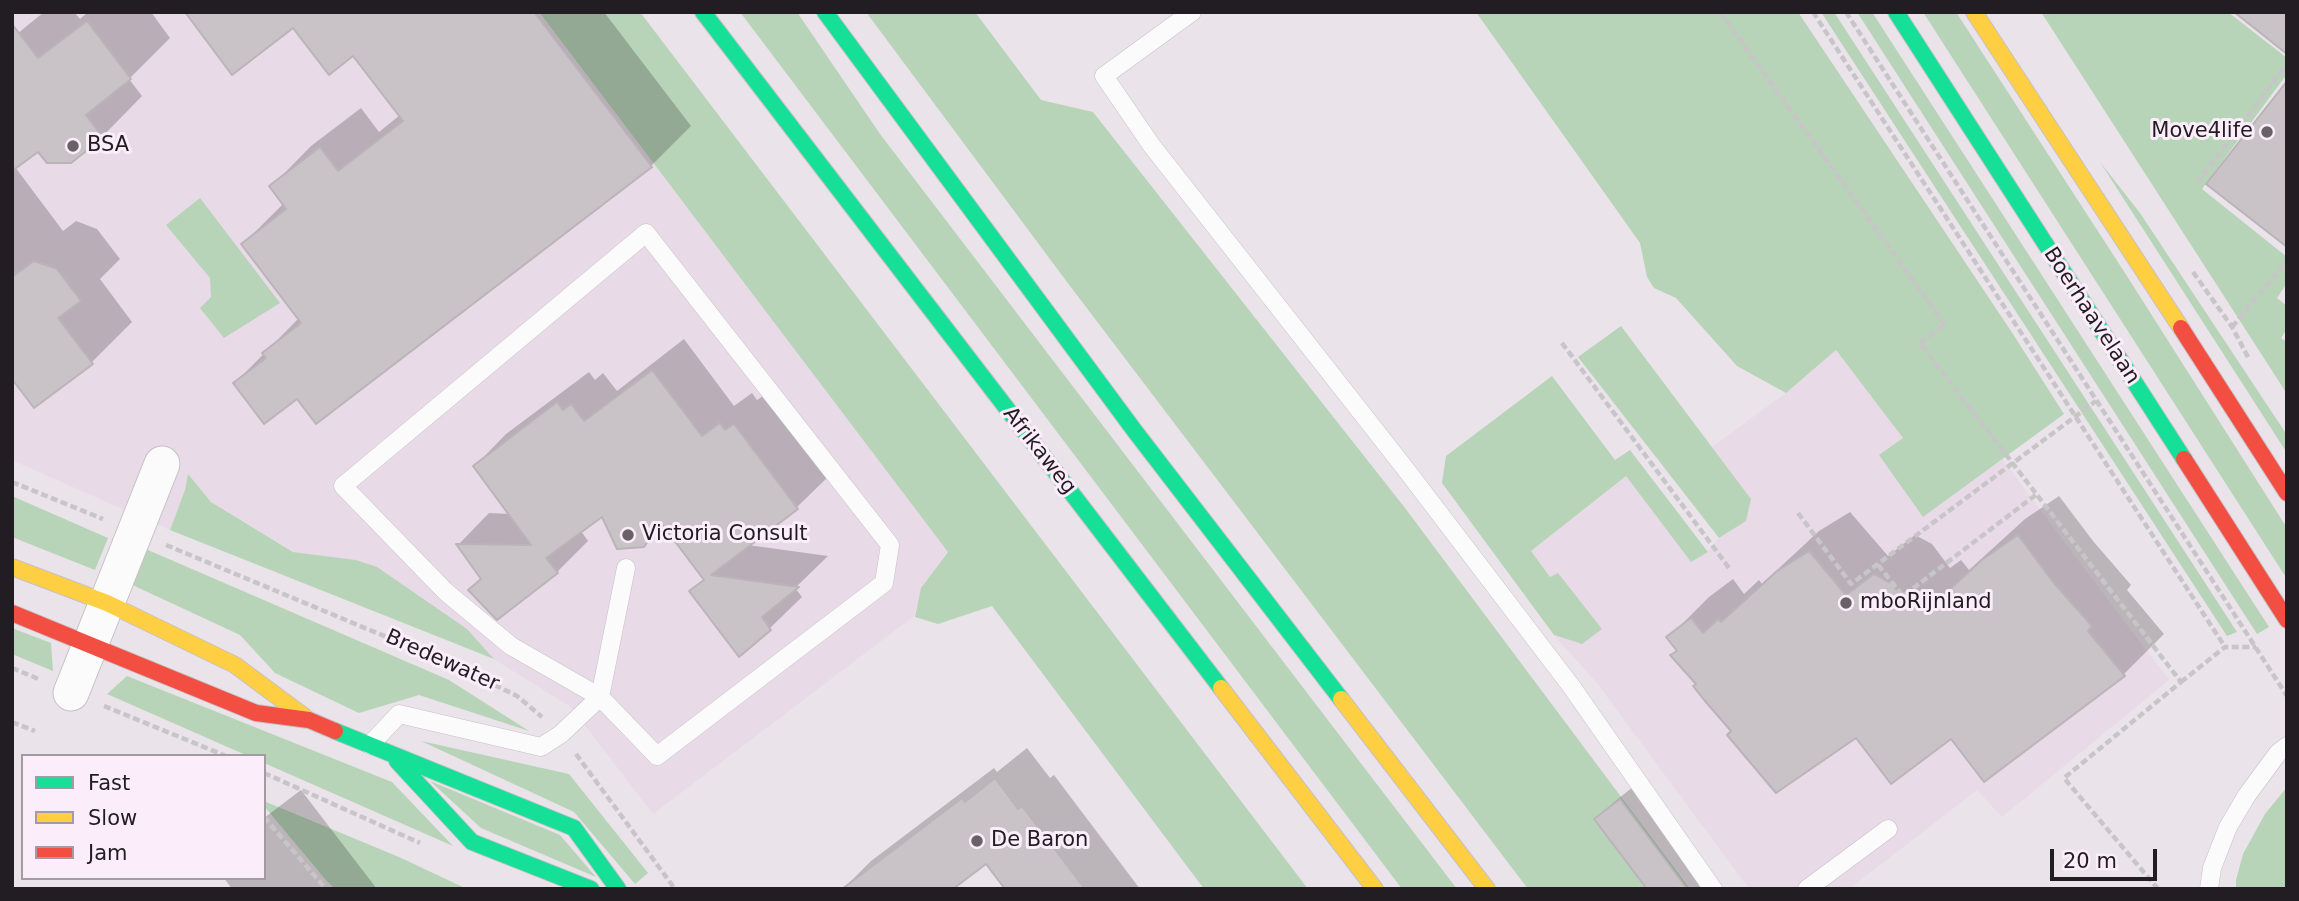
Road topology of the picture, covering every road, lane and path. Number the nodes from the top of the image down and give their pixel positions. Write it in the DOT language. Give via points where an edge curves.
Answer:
graph roads {
  1 [pos="703,12"];
  2 [pos="825,12"];
  3 [pos="1192,12"];
  4 [pos="1720,12"];
  5 [pos="1813,12"];
  6 [pos="1846,12"];
  7 [pos="1896,12"];
  8 [pos="1974,12"];
  9 [pos="2287,70"];
  10 [pos="2197,183"];
  11 [pos="2287,261"];
  12 [pos="2232,327"];
  13 [pos="1562,343"];
  14 [pos="2096,401"];
  15 [pos="2075,417"];
  16 [pos="2014,463"];
  17 [pos="162,464"];
  18 [pos="12,482"];
  19 [pos="2287,493"];
  20 [pos="2037,494"];
  21 [pos="1798,513"];
  22 [pos="134,532"];
  23 [pos="1878,565"];
  24 [pos="12,566"];
  25 [pos="626,568"];
  26 [pos="1729,568"];
  27 [pos="107,603"];
  28 [pos="12,613"];
  29 [pos="2287,620"];
  30 [pos="2266,644"];
  31 [pos="90,645"];
  32 [pos="2225,647"];
  33 [pos="2255,648"];
  34 [pos="2181,681"];
  35 [pos="71,693"];
  36 [pos="2287,696"];
  37 [pos="600,697"];
  38 [pos="309,720"];
  39 [pos="12,722"];
  40 [pos="35,731"];
  41 [pos="561,734"];
  42 [pos="370,745"];
  43 [pos="2287,747"];
  44 [pos="389,752"];
  45 [pos="221,754"];
  46 [pos="266,774"];
  47 [pos="266,819"];
  48 [pos="1888,829"];
  49 [pos="428,847"];
  50 [pos="326,889"];
  51 [pos="591,889"];
  52 [pos="618,889"];
  53 [pos="675,889"];
  54 [pos="1375,889"];
  55 [pos="1486,889"];
  56 [pos="1713,889"];
  57 [pos="1807,889"];
  58 [pos="2158,889"];
  59 [pos="2208,889"];
  1 -- 54 [label="street, Afrikaweg"];
  2 -- 55 [label="street" via="1134,430"];
  3 -- 56 [label="lane" via="1104,76 1152,146 1571,685"];
  4 -- 16 [label="path" via="1945,326 1920,343"];
  5 -- 15 [label="path"];
  6 -- 14 [label="path"];
  7 -- 29 [label="street, Boerhaavelaan"];
  8 -- 19 [label="street"];
  9 -- 10 [label="path" via="2284,68"];
  11 -- 12 [label="path"];
  13 -- 26 [label="path"];
  14 -- 15 [label="path"];
  14 -- 33 [label="path"];
  15 -- 16 [label="path"];
  15 -- 32 [label="path"];
  16 -- 20 [label="path"];
  16 -- 23 [label="path"];
  17 -- 22 [label="street"];
  18 -- 22 [label="path, Bredewater"];
  20 -- 23 [label="path" via="1903,596"];
  20 -- 34 [label="path"];
  21 -- 23 [label="path" via="1851,584"];
  22 -- 27 [label="street"];
  22 -- 41 [label="path, Bredewater" via="456,666 517,696"];
  24 -- 27 [label="street"];
  25 -- 37 [label="lane"];
  27 -- 31 [label="street"];
  27 -- 38 [label="street" via="236,665"];
  28 -- 31 [label="street"];
  30 -- 33 [label="path"];
  31 -- 35 [label="street"];
  31 -- 38 [label="street" via="256,713"];
  32 -- 33 [label="path"];
  32 -- 34 [label="path"];
  33 -- 36 [label="path"];
  34 -- 58 [label="path" via="2064,778"];
  35 -- 45 [label="path"];
  37 -- 37 [label="lane" via="657,756 884,583 890,545 646,233 344,486 446,593 511,646"];
  37 -- 41 [label="lane"];
  38 -- 42 [label="street"];
  39 -- 40 [label="path"];
  41 -- 42 [label="lane" via="541,747 399,713"];
  41 -- 53 [label="path, Bredewater"];
  42 -- 44 [label="street"];
  43 -- 59 [label="lane" via="2247,795 2228,827"];
  44 -- 51 [label="street" via="472,842"];
  44 -- 52 [label="street" via="574,828"];
  46 -- 49 [label="path"];
  47 -- 50 [label="path"];
  48 -- 57 [label="lane"];
}
